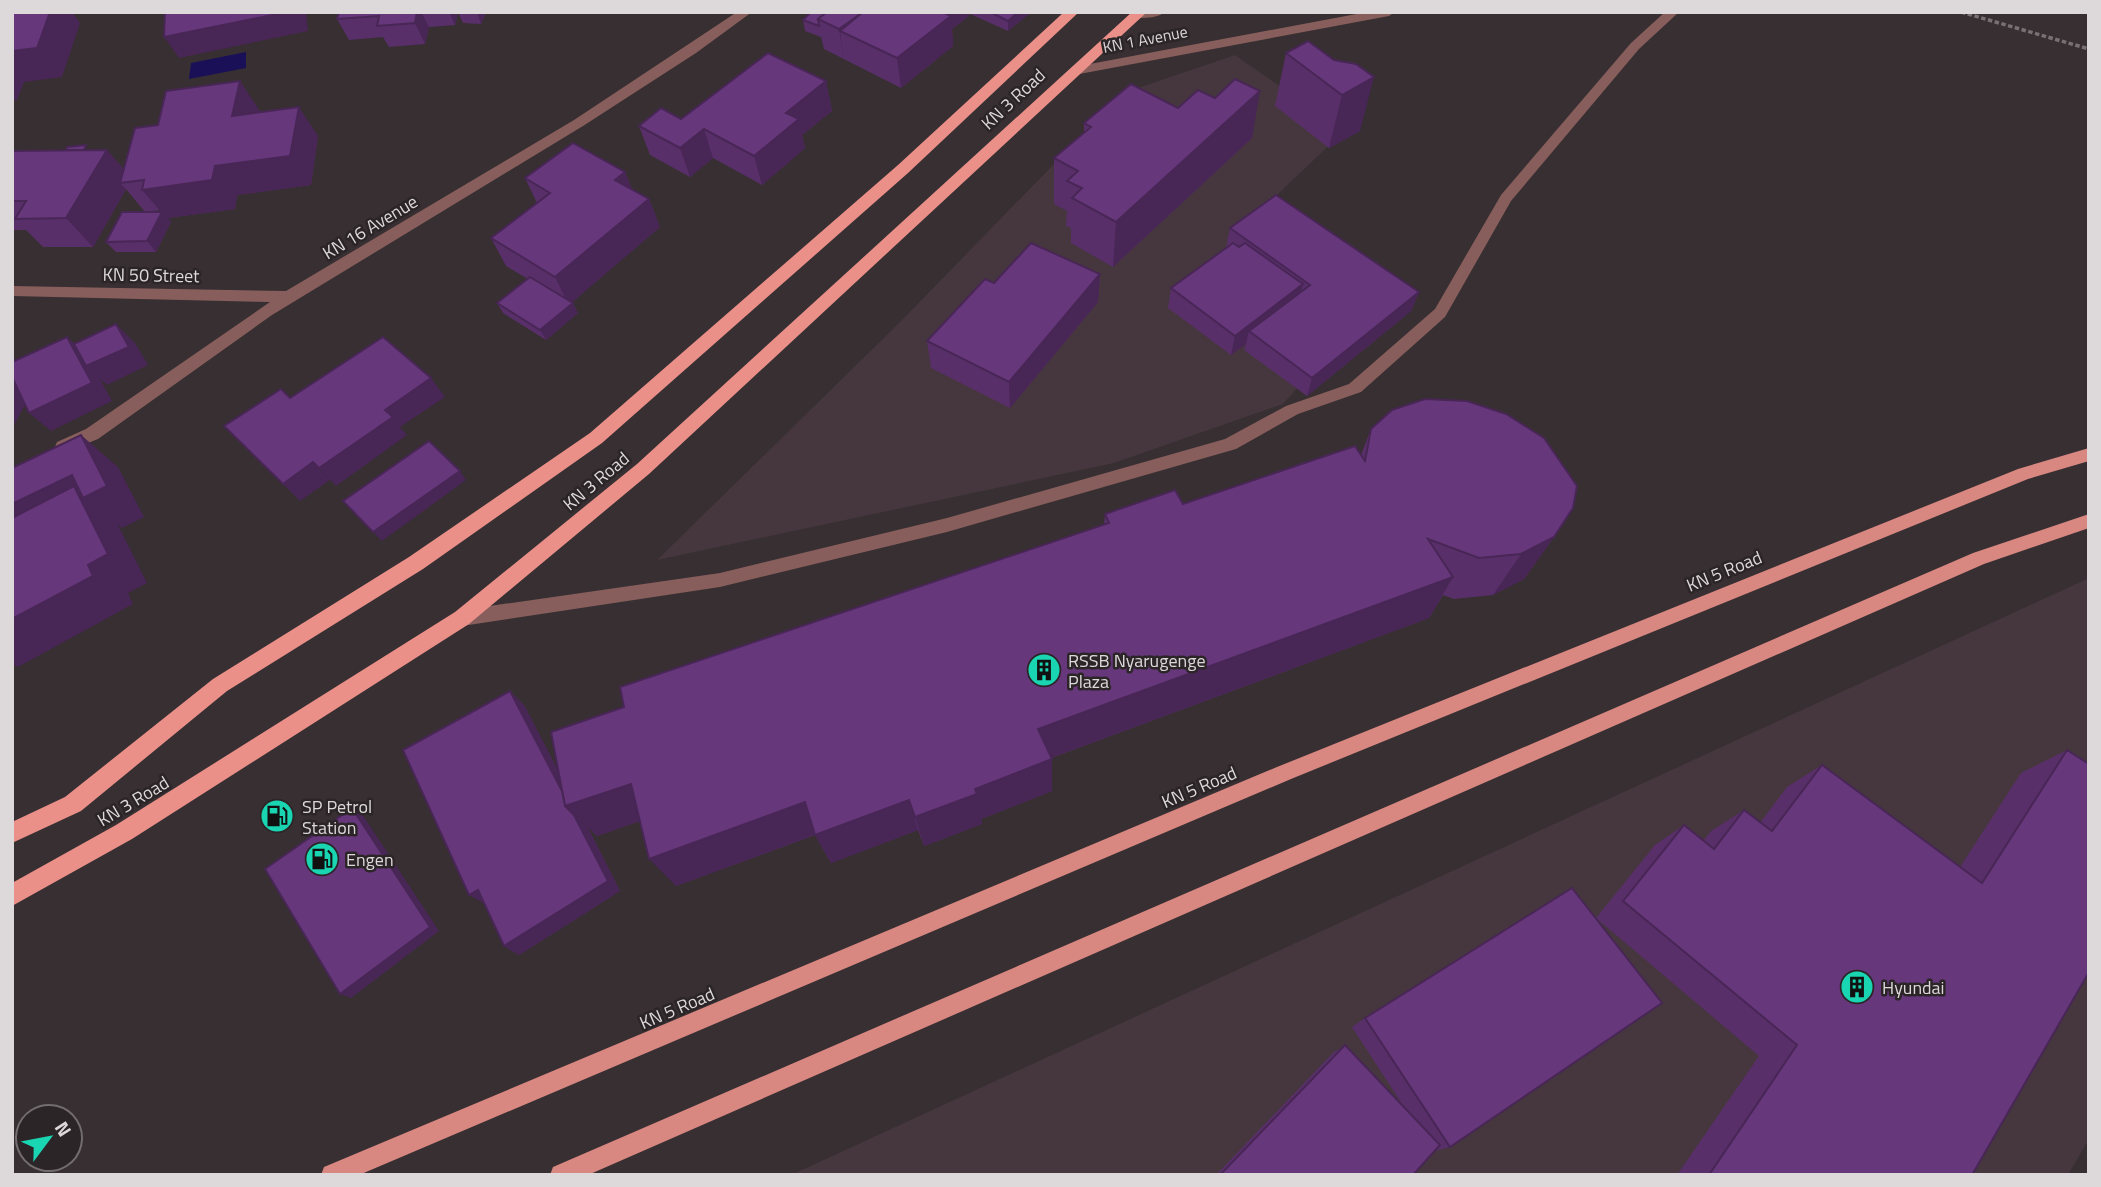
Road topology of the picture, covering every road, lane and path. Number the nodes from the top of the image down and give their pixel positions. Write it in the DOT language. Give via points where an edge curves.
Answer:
graph roads {
  1 [pos="746,12"];
  2 [pos="1072,12"];
  3 [pos="1159,12"];
  4 [pos="1389,12"];
  5 [pos="1673,12"];
  6 [pos="1961,12"];
  7 [pos="1139,13"];
  8 [pos="2089,49"];
  9 [pos="1074,71"];
  10 [pos="12,291"];
  11 [pos="290,297"];
  12 [pos="2089,454"];
  13 [pos="46,455"];
  14 [pos="2089,521"];
  15 [pos="462,618"];
  16 [pos="12,833"];
  17 [pos="12,895"];
  18 [pos="332,1175"];
  19 [pos="561,1175"];
  1 -- 11 [label="street, KN 16 Avenue" via="523,158"];
  2 -- 16 [label="highway, KN 3 Road" via="903,169 596,438 415,563 220,685 73,804"];
  3 -- 7 [label="street, KN 1 Avenue"];
  4 -- 9 [label="street, KN 1 Avenue"];
  5 -- 15 [label="street" via="1635,46 1506,198 1440,313 1354,388 1292,410 1230,444 947,525 720,580"];
  6 -- 8 [label="path"];
  7 -- 9 [label="highway, KN 3 Road"];
  9 -- 15 [label="highway, KN 3 Road" via="643,469"];
  10 -- 11 [label="street, KN 50 Street"];
  11 -- 13 [label="street, KN 16 Avenue" via="92,434"];
  12 -- 18 [label="main road, KN 5 Road" via="2024,474 1542,667"];
  14 -- 19 [label="main road" via="1979,558"];
  15 -- 17 [label="highway, KN 3 Road" via="124,832"];
}
